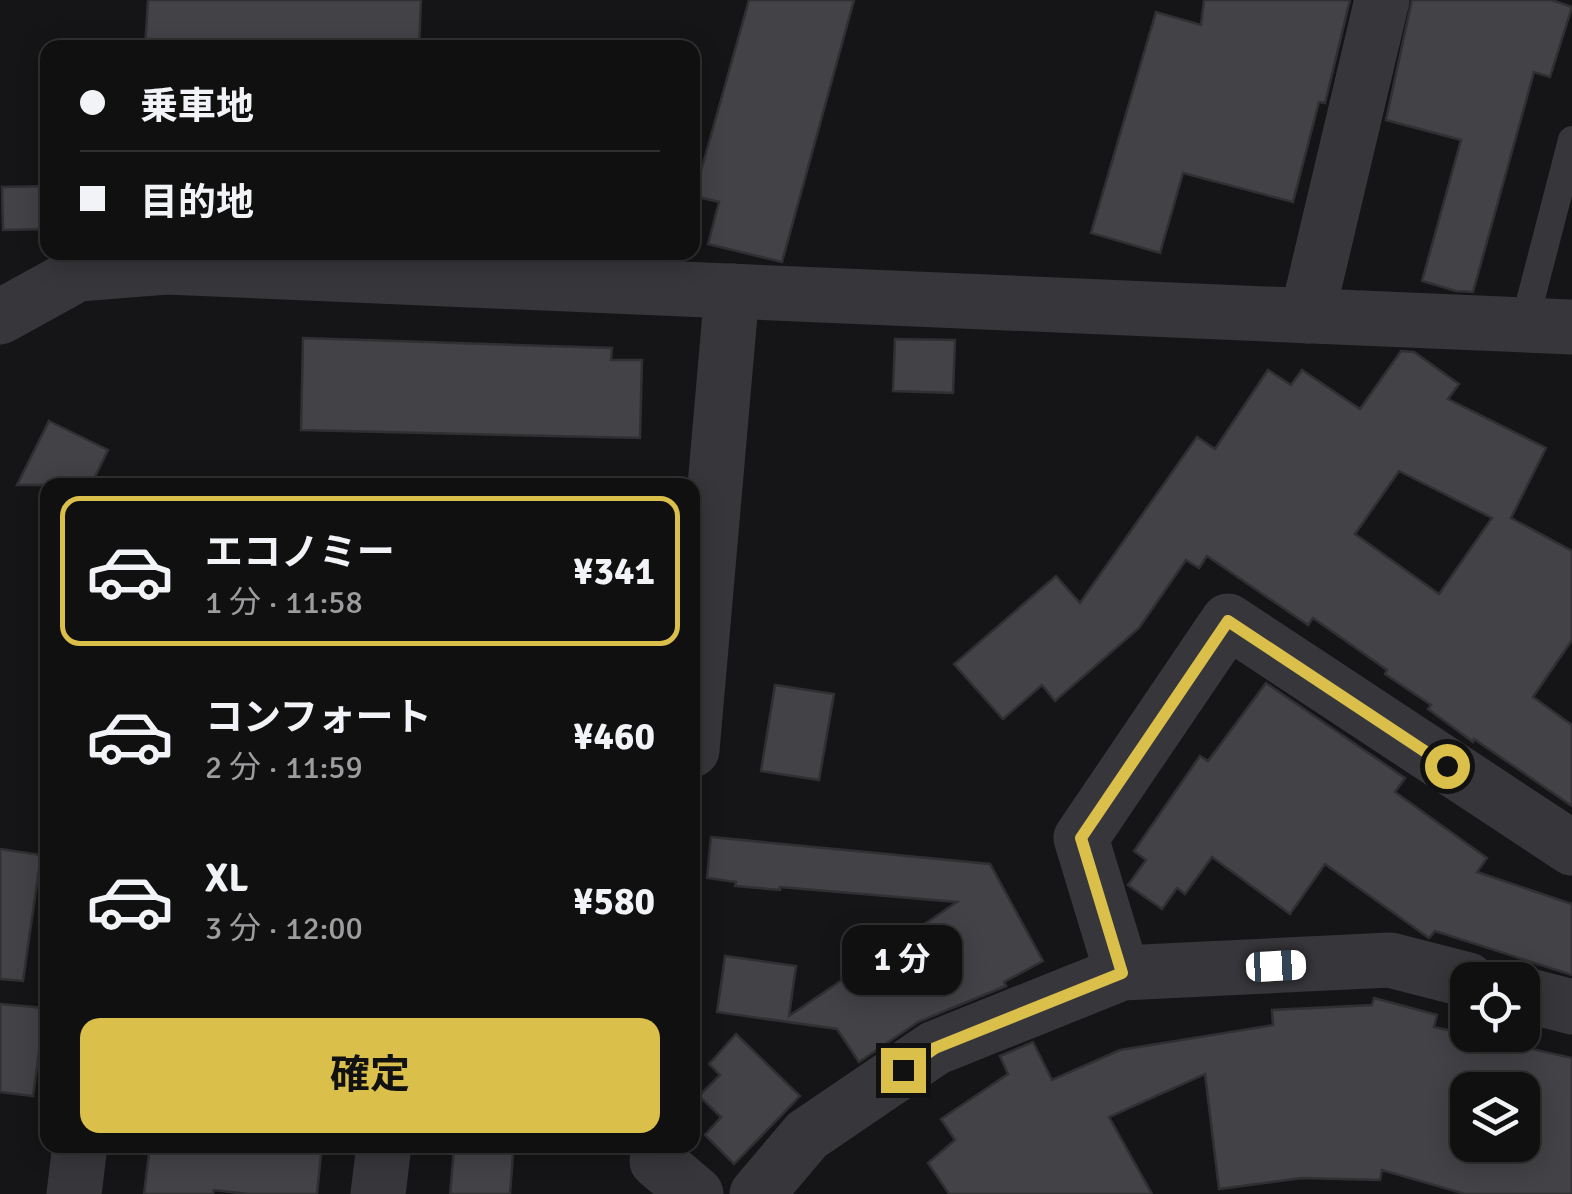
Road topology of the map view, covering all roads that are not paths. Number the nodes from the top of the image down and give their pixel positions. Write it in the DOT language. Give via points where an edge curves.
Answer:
graph roads {
  1 [pos="1382,0"];
  2 [pos="1572,140"];
  3 [pos="732,292"];
  4 [pos="1307,316"];
  5 [pos="0,317"];
  6 [pos="1548,326"];
  7 [pos="700,658"];
  8 [pos="1572,848"];
  9 [pos="1122,973"];
  10 [pos="1450,975"];
  11 [pos="1540,999"];
  12 [pos="1572,1007"];
  13 [pos="79,1153"];
  14 [pos="383,1153"];
  15 [pos="658,1153"];
  16 [pos="74,1194"];
  17 [pos="378,1194"];
  18 [pos="696,1194"];
  19 [pos="757,1194"];
  1 -- 4 [label="street"];
  2 -- 6 [label="lane"];
  3 -- 4 [label="street"];
  3 -- 5 [label="street" via="166,267 78,274"];
  3 -- 7 [label="street"];
  4 -- 6 [label="street"];
  8 -- 9 [label="street" via="1228,621 1081,838"];
  9 -- 10 [label="street" via="1390,960"];
  9 -- 19 [label="street" via="935,1048 807,1135"];
  11 -- 12 [label="street"];
  13 -- 16 [label="street"];
  14 -- 17 [label="street"];
  15 -- 18 [label="street" via="657,1161"];
}
